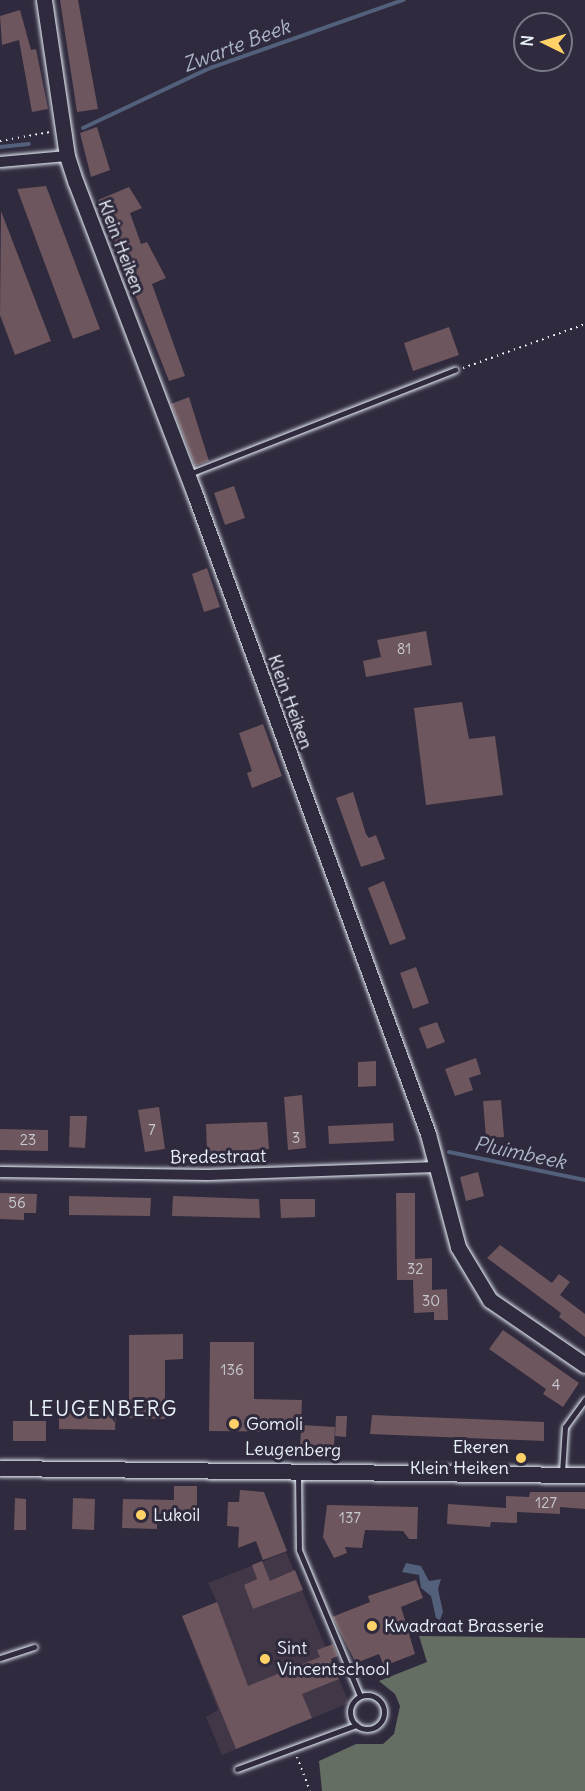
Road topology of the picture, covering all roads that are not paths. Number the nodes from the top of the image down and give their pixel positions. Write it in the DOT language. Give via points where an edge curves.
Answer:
graph roads {
  1 [pos="44,0"];
  2 [pos="67,156"];
  3 [pos="0,162"];
  4 [pos="455,370"];
  5 [pos="187,475"];
  6 [pos="436,1167"];
  7 [pos="0,1172"];
  8 [pos="585,1365"];
  9 [pos="585,1399"];
  10 [pos="0,1468"];
  11 [pos="298,1469"];
  12 [pos="562,1475"];
  13 [pos="585,1475"];
  14 [pos="34,1647"];
  15 [pos="0,1658"];
  16 [pos="360,1696"];
  17 [pos="356,1725"];
  18 [pos="237,1769"];
  1 -- 2 [label="street, Klein Heiken"];
  2 -- 3 [label="street"];
  2 -- 5 [label="street, Klein Heiken"];
  4 -- 5 [label="lane"];
  5 -- 6 [label="street, Klein Heiken" via="428,1134"];
  6 -- 7 [label="street, Bredestraat" via="208,1175"];
  6 -- 8 [label="street, Klein Heiken" via="458,1247 490,1300"];
  9 -- 12 [label="lane" via="565,1427"];
  10 -- 11 [label="street, Leugenberg"];
  11 -- 12 [label="street, Leugenberg"];
  11 -- 16 [label="lane" via="299,1550"];
  12 -- 13 [label="street, Leugenberg"];
  14 -- 15 [label="lane"];
  16 -- 17 [label="lane" via="350,1707 350,1717"];
  16 -- 17 [label="lane" via="377,1698 384,1714 373,1728"];
  17 -- 18 [label="lane"];
}
